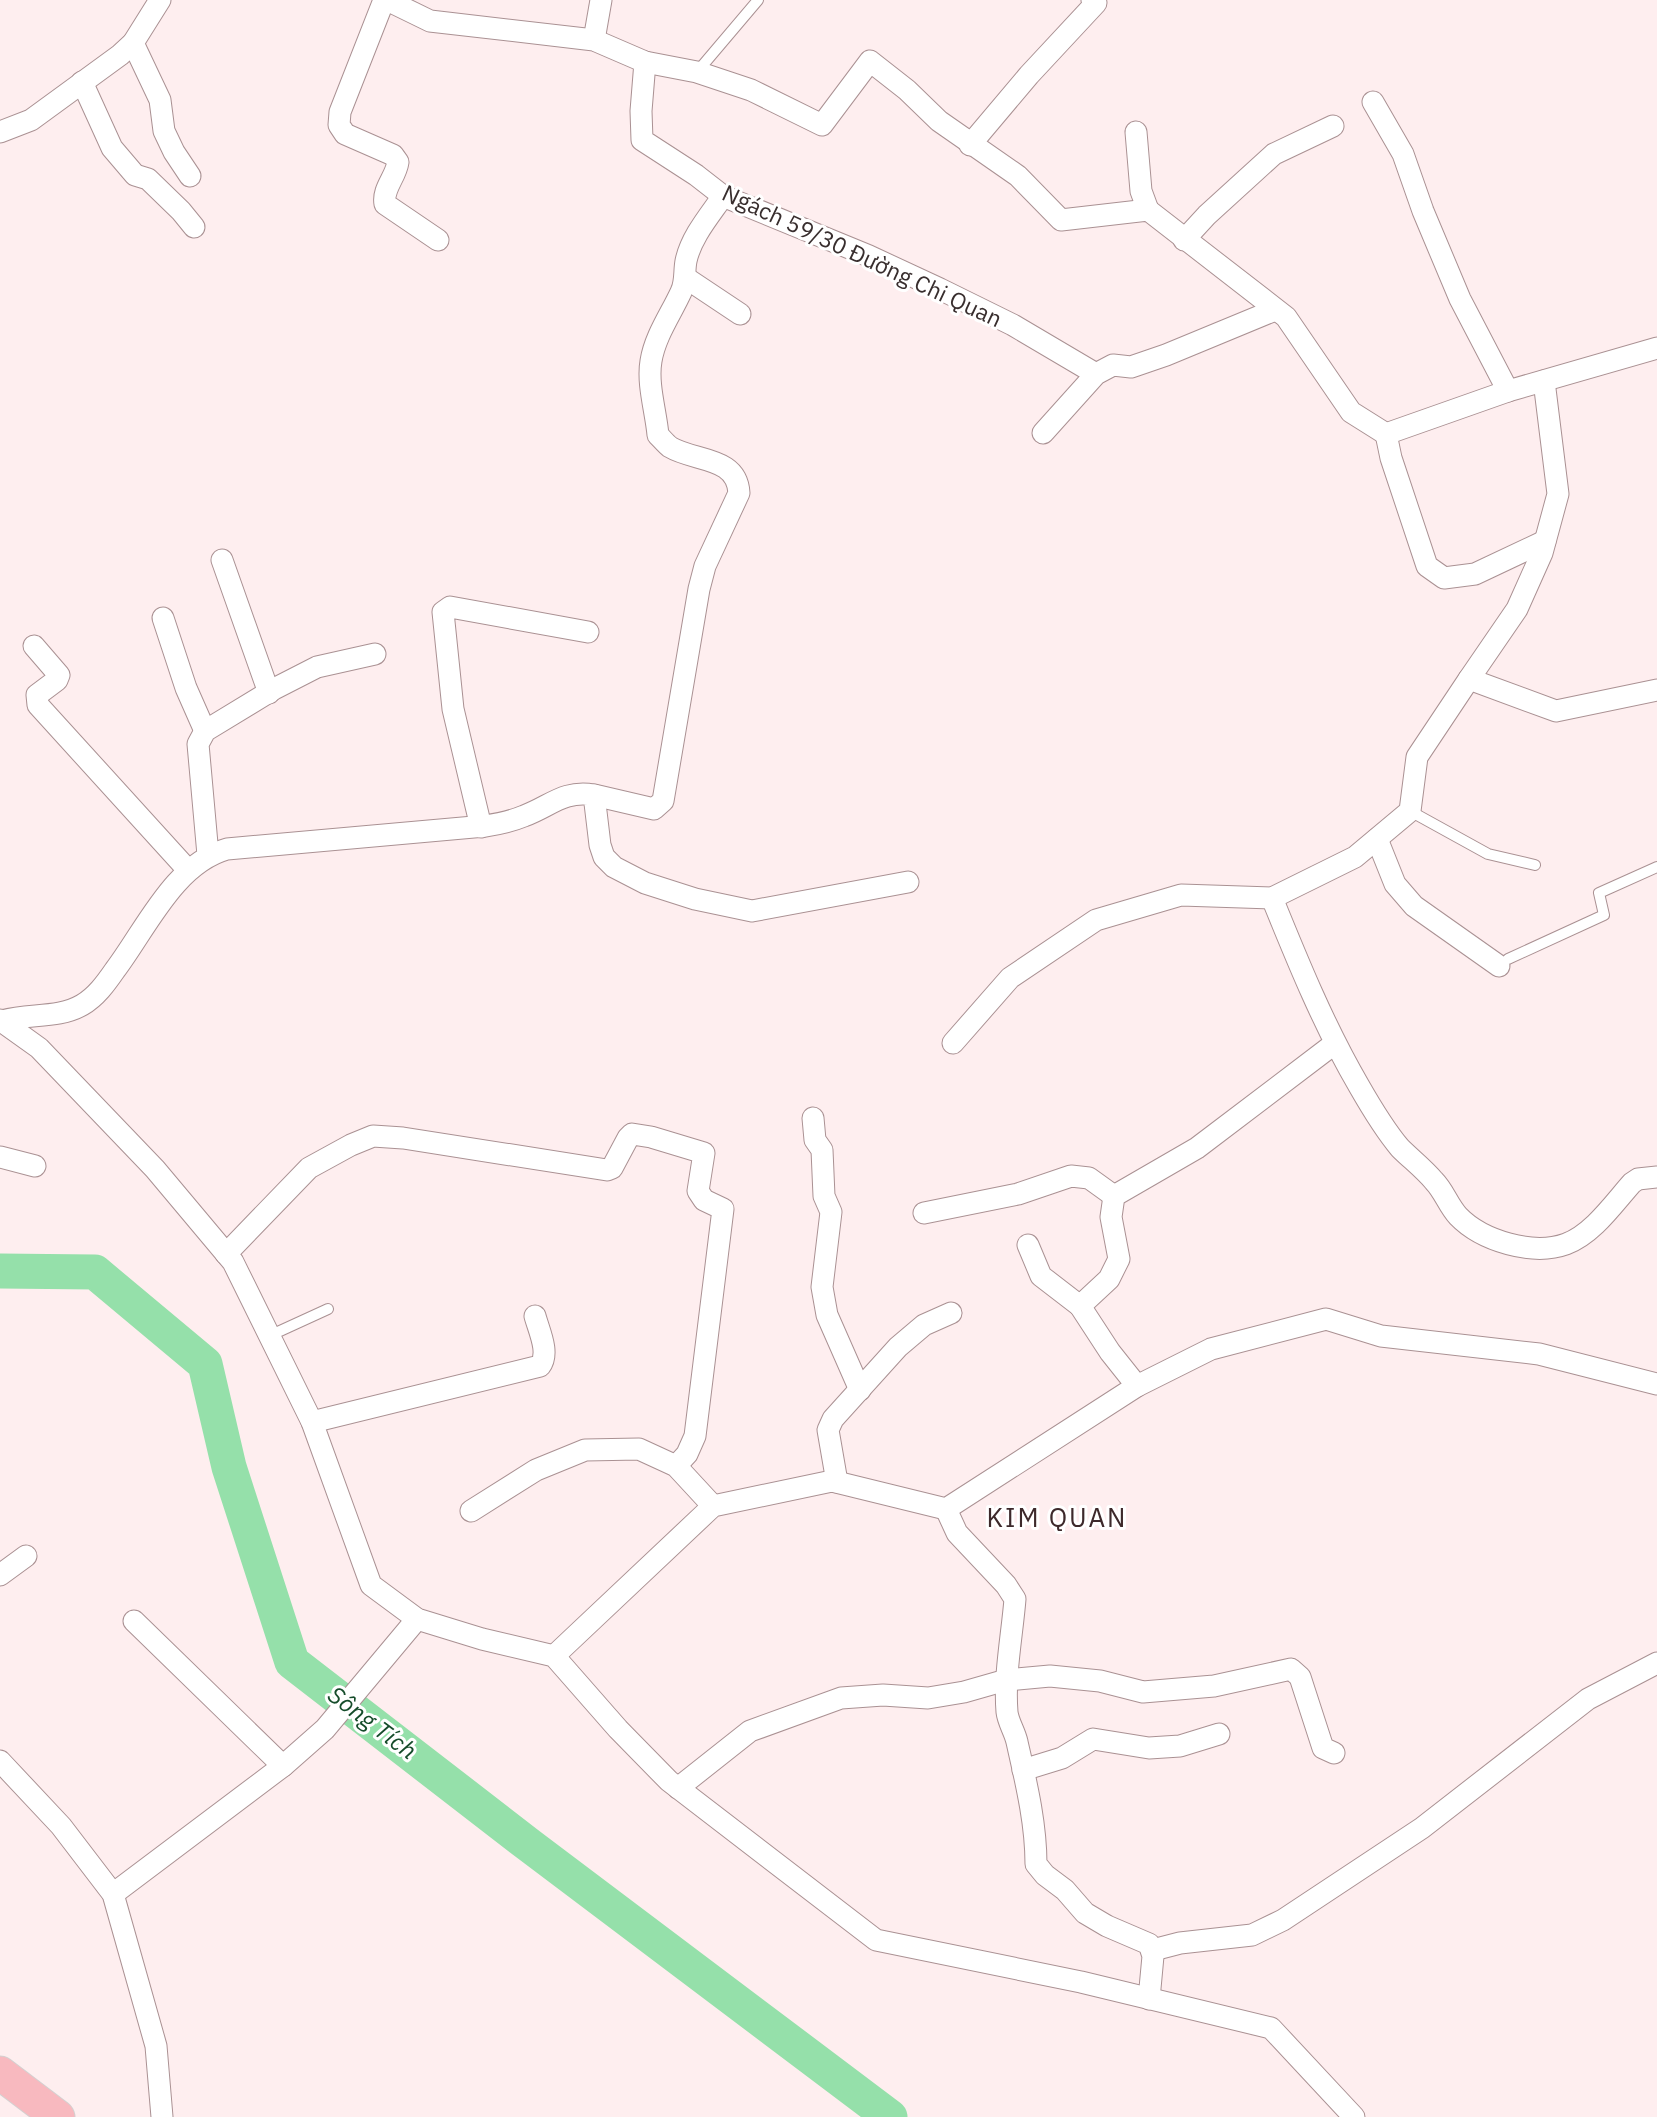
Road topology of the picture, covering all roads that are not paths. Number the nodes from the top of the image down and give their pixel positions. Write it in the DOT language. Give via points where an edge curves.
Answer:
graph roads {
  1 [pos="160,0"];
  2 [pos="385,0"];
  3 [pos="601,0"];
  4 [pos="758,0"];
  5 [pos="1091,0"];
  6 [pos="594,40"];
  7 [pos="133,43"];
  8 [pos="645,62"];
  9 [pos="696,72"];
  10 [pos="82,82"];
  11 [pos="1373,102"];
  12 [pos="1333,126"];
  13 [pos="0,132"];
  14 [pos="1136,132"];
  15 [pos="970,145"];
  16 [pos="190,176"];
  17 [pos="723,196"];
  18 [pos="1148,210"];
  19 [pos="194,227"];
  20 [pos="438,240"];
  21 [pos="1184,240"];
  22 [pos="686,278"];
  23 [pos="1275,310"];
  24 [pos="740,314"];
  25 [pos="1657,348"];
  26 [pos="1096,374"];
  27 [pos="1544,381"];
  28 [pos="1508,391"];
  29 [pos="1043,433"];
  30 [pos="1386,434"];
  31 [pos="1545,541"];
  32 [pos="222,559"];
  33 [pos="163,618"];
  34 [pos="588,632"];
  35 [pos="34,646"];
  36 [pos="375,654"];
  37 [pos="1469,679"];
  38 [pos="1657,690"];
  39 [pos="269,693"];
  40 [pos="205,731"];
  41 [pos="594,795"];
  42 [pos="1410,811"];
  43 [pos="481,827"];
  44 [pos="1377,839"];
  45 [pos="208,855"];
  46 [pos="1535,865"];
  47 [pos="1657,867"];
  48 [pos="188,870"];
  49 [pos="908,882"];
  50 [pos="1272,898"];
  51 [pos="1504,963"];
  52 [pos="1,1020"];
  53 [pos="953,1043"];
  54 [pos="1334,1044"];
  55 [pos="813,1118"];
  56 [pos="0,1157"];
  57 [pos="35,1167"];
  58 [pos="1657,1177"];
  59 [pos="1114,1196"];
  60 [pos="924,1213"];
  61 [pos="1028,1245"];
  62 [pos="226,1254"];
  63 [pos="1080,1306"];
  64 [pos="328,1309"];
  65 [pos="951,1313"];
  66 [pos="535,1316"];
  67 [pos="269,1336"];
  68 [pos="1657,1384"];
  69 [pos="1137,1386"];
  70 [pos="860,1390"];
  71 [pos="312,1422"];
  72 [pos="676,1466"];
  73 [pos="837,1482"];
  74 [pos="713,1506"];
  75 [pos="946,1509"];
  76 [pos="471,1511"];
  77 [pos="26,1556"];
  78 [pos="0,1575"];
  79 [pos="134,1621"];
  80 [pos="412,1625"];
  81 [pos="554,1656"];
  82 [pos="1657,1663"];
  83 [pos="1006,1680"];
  84 [pos="1219,1734"];
  85 [pos="1334,1753"];
  86 [pos="0,1761"];
  87 [pos="283,1766"];
  88 [pos="1023,1770"];
  89 [pos="678,1788"];
  90 [pos="113,1894"];
  91 [pos="1153,1950"];
  92 [pos="1149,1998"];
  93 [pos="0,2073"];
  94 [pos="27,2106"];
  95 [pos="58,2117"];
  96 [pos="162,2117"];
  97 [pos="1354,2117"];
  1 -- 7 [label="street"];
  2 -- 6 [label="street" via="430,21"];
  2 -- 20 [label="street" via="340,111 339,125 345,134 393,155 397,170 383,196 385,204"];
  3 -- 6 [label="street"];
  4 -- 9 [label="lane"];
  5 -- 15 [label="street" via="1096,3"];
  6 -- 8 [label="street"];
  7 -- 10 [label="street"];
  7 -- 16 [label="street" via="160,100 164,131"];
  8 -- 9 [label="street"];
  8 -- 17 [label="street, Ngách 59/30 Đường Chi Quan" via="642,140"];
  9 -- 15 [label="street" via="751,90 822,125 870,61"];
  10 -- 13 [label="street" via="30,120"];
  10 -- 19 [label="street" via="112,148 135,176 148,179"];
  11 -- 28 [label="street" via="1403,154 1460,299"];
  12 -- 21 [label="street" via="1274,154"];
  14 -- 18 [label="street" via="1141,191"];
  15 -- 18 [label="street" via="1018,176 1060,220"];
  17 -- 22 [label="street" via="691,247 685,262"];
  17 -- 26 [label="street, Ngách 59/30 Đường Chi Quan" via="940,289"];
  18 -- 21 [label="street"];
  21 -- 23 [label="street"];
  22 -- 24 [label="street"];
  22 -- 41 [label="street" via="651,361 658,435 671,447 730,469 739,481 739,492 699,589 663,801 654,809"];
  23 -- 26 [label="street" via="1131,367 1113,365"];
  23 -- 30 [label="street" via="1286,317 1351,412"];
  25 -- 27 [label="street"];
  26 -- 29 [label="street"];
  27 -- 28 [label="street"];
  27 -- 31 [label="street" via="1558,494"];
  28 -- 30 [label="street"];
  30 -- 31 [label="street" via="1427,566 1444,578 1475,574"];
  31 -- 37 [label="street" via="1517,608"];
  32 -- 39 [label="street"];
  33 -- 40 [label="street"];
  34 -- 43 [label="street" via="450,607 443,612 453,709"];
  35 -- 48 [label="street" via="59,675 37,695 38,705"];
  36 -- 39 [label="street" via="317,667"];
  37 -- 38 [label="street" via="1556,711"];
  37 -- 42 [label="street" via="1417,757"];
  39 -- 40 [label="street"];
  40 -- 45 [label="street" via="198,744"];
  41 -- 43 [label="street" via="567,795 525,816"];
  41 -- 49 [label="street" via="604,857 645,883 695,899 752,911"];
  42 -- 44 [label="street"];
  42 -- 46 [label="lane" via="1488,854"];
  43 -- 45 [label="street" via="227,849"];
  44 -- 50 [label="street" via="1355,857"];
  44 -- 51 [label="street" via="1395,884 1414,906"];
  45 -- 48 [label="street"];
  47 -- 51 [label="lane" via="1599,893 1604,915"];
  48 -- 52 [label="street" via="110,977 87,1001 60,1013"];
  50 -- 53 [label="street" via="1181,895 1096,920 1010,978"];
  50 -- 54 [label="street"];
  52 -- 62 [label="street" via="38,1048 146,1160"];
  54 -- 58 [label="street" via="1399,1147 1435,1182 1449,1206 1476,1229 1502,1241 1522,1248 1567,1244 1589,1229 1638,1178"];
  54 -- 59 [label="street" via="1196,1148"];
  55 -- 70 [label="street" via="815,1140 822,1150 824,1196 831,1212 822,1287 827,1315"];
  56 -- 57 [label="street"];
  59 -- 60 [label="street" via="1089,1178 1071,1176 1018,1194"];
  59 -- 63 [label="street" via="1111,1217 1119,1259 1109,1279"];
  61 -- 63 [label="street" via="1041,1276"];
  62 -- 67 [label="street"];
  62 -- 72 [label="street" via="309,1168 373,1136 607,1170 632,1134 705,1153 698,1191 704,1200 723,1209 695,1436 688,1454"];
  63 -- 69 [label="street"];
  64 -- 67 [label="lane"];
  65 -- 70 [label="street" via="924,1325 898,1347"];
  66 -- 71 [label="street" via="545,1359 540,1366"];
  67 -- 71 [label="street"];
  68 -- 69 [label="street" via="1539,1354 1381,1336 1326,1319 1211,1349"];
  69 -- 75 [label="street"];
  70 -- 73 [label="street" via="828,1430"];
  71 -- 80 [label="street" via="371,1586"];
  72 -- 74 [label="street"];
  72 -- 76 [label="street" via="639,1449 585,1450 536,1471"];
  73 -- 74 [label="street"];
  73 -- 75 [label="street"];
  74 -- 81 [label="street"];
  75 -- 83 [label="street" via="957,1533 1015,1599"];
  77 -- 78 [label="street"];
  79 -- 87 [label="street"];
  80 -- 81 [label="street"];
  80 -- 87 [label="street" via="325,1729"];
  81 -- 89 [label="street"];
  82 -- 91 [label="street" via="1588,1699 1422,1828 1283,1920 1252,1935 1180,1942"];
  83 -- 85 [label="street" via="1050,1676 1100,1681 1143,1692 1214,1686 1291,1669 1300,1678 1323,1748"];
  83 -- 88 [label="street" via="1007,1715"];
  83 -- 89 [label="street" via="928,1698 841,1698 750,1731"];
  84 -- 88 [label="street" via="1180,1746 1149,1748 1093,1739 1062,1758"];
  86 -- 90 [label="street" via="61,1826"];
  87 -- 90 [label="street"];
  88 -- 91 [label="street" via="1036,1864 1085,1913 1145,1941"];
  89 -- 92 [label="street" via="876,1940"];
  90 -- 96 [label="street" via="156,2046"];
  91 -- 92 [label="street"];
  92 -- 97 [label="street" via="1271,2028"];
  93 -- 94 [label="main road"];
  94 -- 95 [label="main road"];
}
